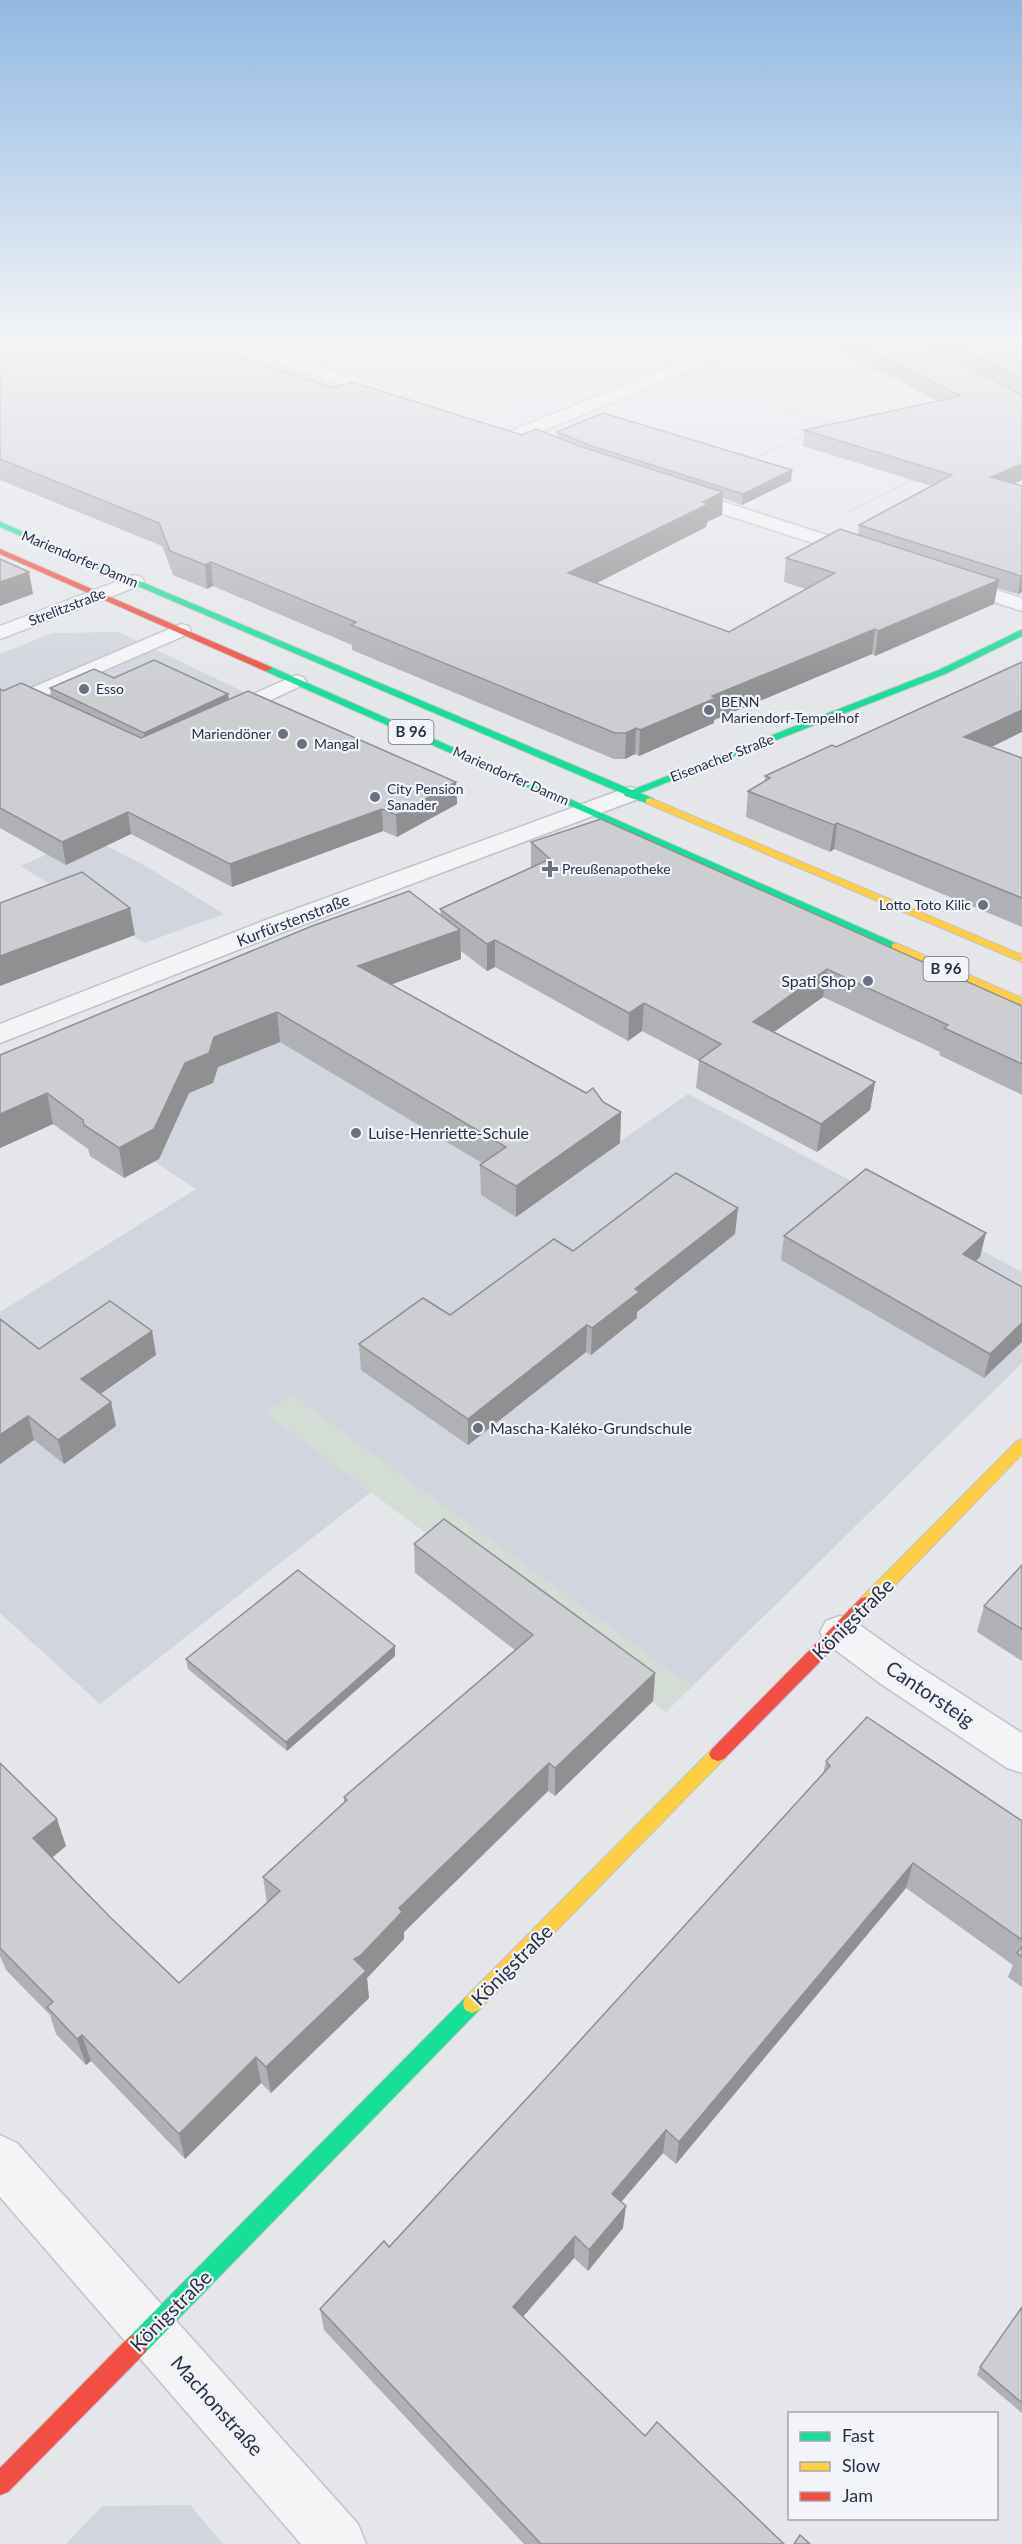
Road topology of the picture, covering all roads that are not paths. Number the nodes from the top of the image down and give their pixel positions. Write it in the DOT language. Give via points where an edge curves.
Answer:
graph roads {
  1 [pos="663,488"];
  2 [pos="0,524"];
  3 [pos="0,551"];
  4 [pos="877,557"];
  5 [pos="933,576"];
  6 [pos="134,581"];
  7 [pos="101,594"];
  8 [pos="1022,605"];
  9 [pos="181,630"];
  10 [pos="0,633"];
  11 [pos="1022,633"];
  12 [pos="296,681"];
  13 [pos="70,716"];
  14 [pos="210,721"];
  15 [pos="629,794"];
  16 [pos="587,810"];
  17 [pos="1022,959"];
  18 [pos="1022,1002"];
  19 [pos="0,1034"];
  20 [pos="1022,1445"];
  21 [pos="840,1632"];
  22 [pos="1022,1755"];
  23 [pos="0,2160"];
  24 [pos="150,2331"];
  25 [pos="0,2484"];
  26 [pos="338,2544"];
  1 -- 4 [label="street"];
  2 -- 6 [label="main road, Mariendorfer Damm / B 96"];
  3 -- 7 [label="main road, Mariendorfer Damm / B 96"];
  5 -- 8 [label="street"];
  6 -- 7 [label="street, Strelitzstraße"];
  6 -- 15 [label="main road, Mariendorfer Damm / B 96"];
  7 -- 9 [label="main road, Mariendorfer Damm / B 96"];
  7 -- 10 [label="street, Strelitzstraße"];
  9 -- 12 [label="main road, Mariendorfer Damm / B 96"];
  9 -- 13 [label="lane" via="29,696"];
  11 -- 15 [label="main road, Eisenacher Straße" via="942,672"];
  12 -- 14 [label="lane"];
  12 -- 16 [label="main road, Mariendorfer Damm / B 96"];
  15 -- 16 [label="street, Eisenacher Straße"];
  15 -- 17 [label="main road, Mariendorfer Damm / B 96"];
  16 -- 18 [label="main road, Mariendorfer Damm / B 96"];
  16 -- 19 [label="street, Kurfürstenstraße"];
  20 -- 21 [label="main road, Königstraße"];
  21 -- 22 [label="street, Cantorsteig"];
  21 -- 24 [label="main road, Königstraße"];
  23 -- 24 [label="street, Machonstraße"];
  24 -- 25 [label="main road, Königstraße"];
  24 -- 26 [label="street, Machonstraße"];
}
